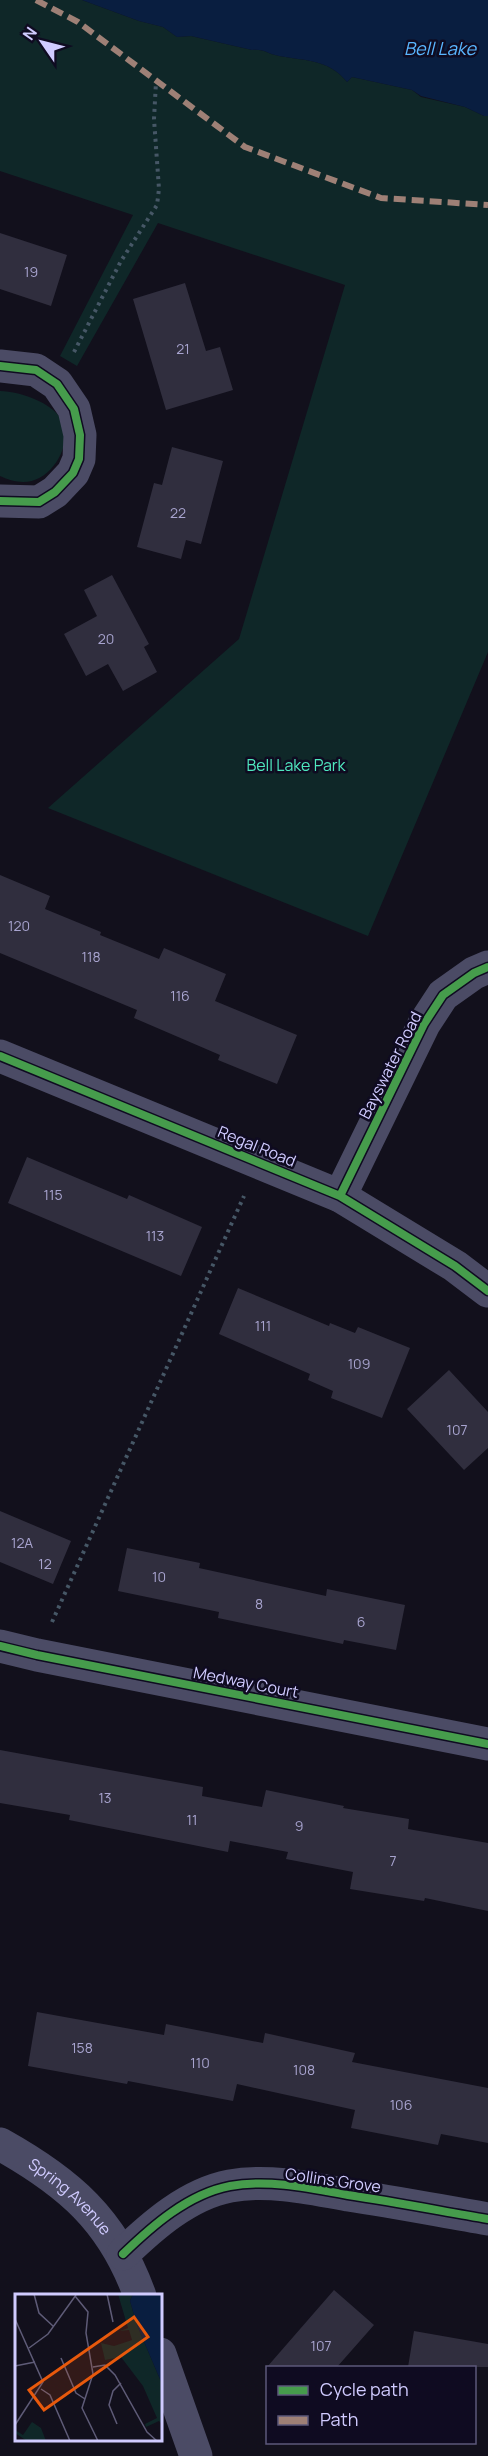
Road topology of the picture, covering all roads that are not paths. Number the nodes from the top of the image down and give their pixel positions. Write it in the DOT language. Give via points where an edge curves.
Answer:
graph roads {
  1 [pos="0,366"];
  2 [pos="0,501"];
  3 [pos="488,967"];
  4 [pos="0,1056"];
  5 [pos="340,1196"];
  6 [pos="488,1291"];
  7 [pos="0,1646"];
  8 [pos="488,1744"];
  9 [pos="0,2144"];
  10 [pos="488,2219"];
  11 [pos="123,2254"];
  12 [pos="140,2294"];
  13 [pos="162,2360"];
  14 [pos="196,2456"];
  1 -- 2 [label="street" via="36,370 57,384 74,409 80,435 79,459 73,473 55,492 39,502"];
  3 -- 5 [label="street, Bayswater Road" via="443,994 424,1024"];
  4 -- 5 [label="street, Regal Road"];
  5 -- 6 [label="street, Regal Road" via="455,1266"];
  7 -- 8 [label="street, Medway Court"];
  9 -- 11 [label="street, Spring Avenue" via="76,2194"];
  10 -- 11 [label="street, Collins Grove" via="302,2187 229,2186 196,2198 160,2221"];
  11 -- 12 [label="street, Spring Avenue"];
  13 -- 14 [label="street"];
}
